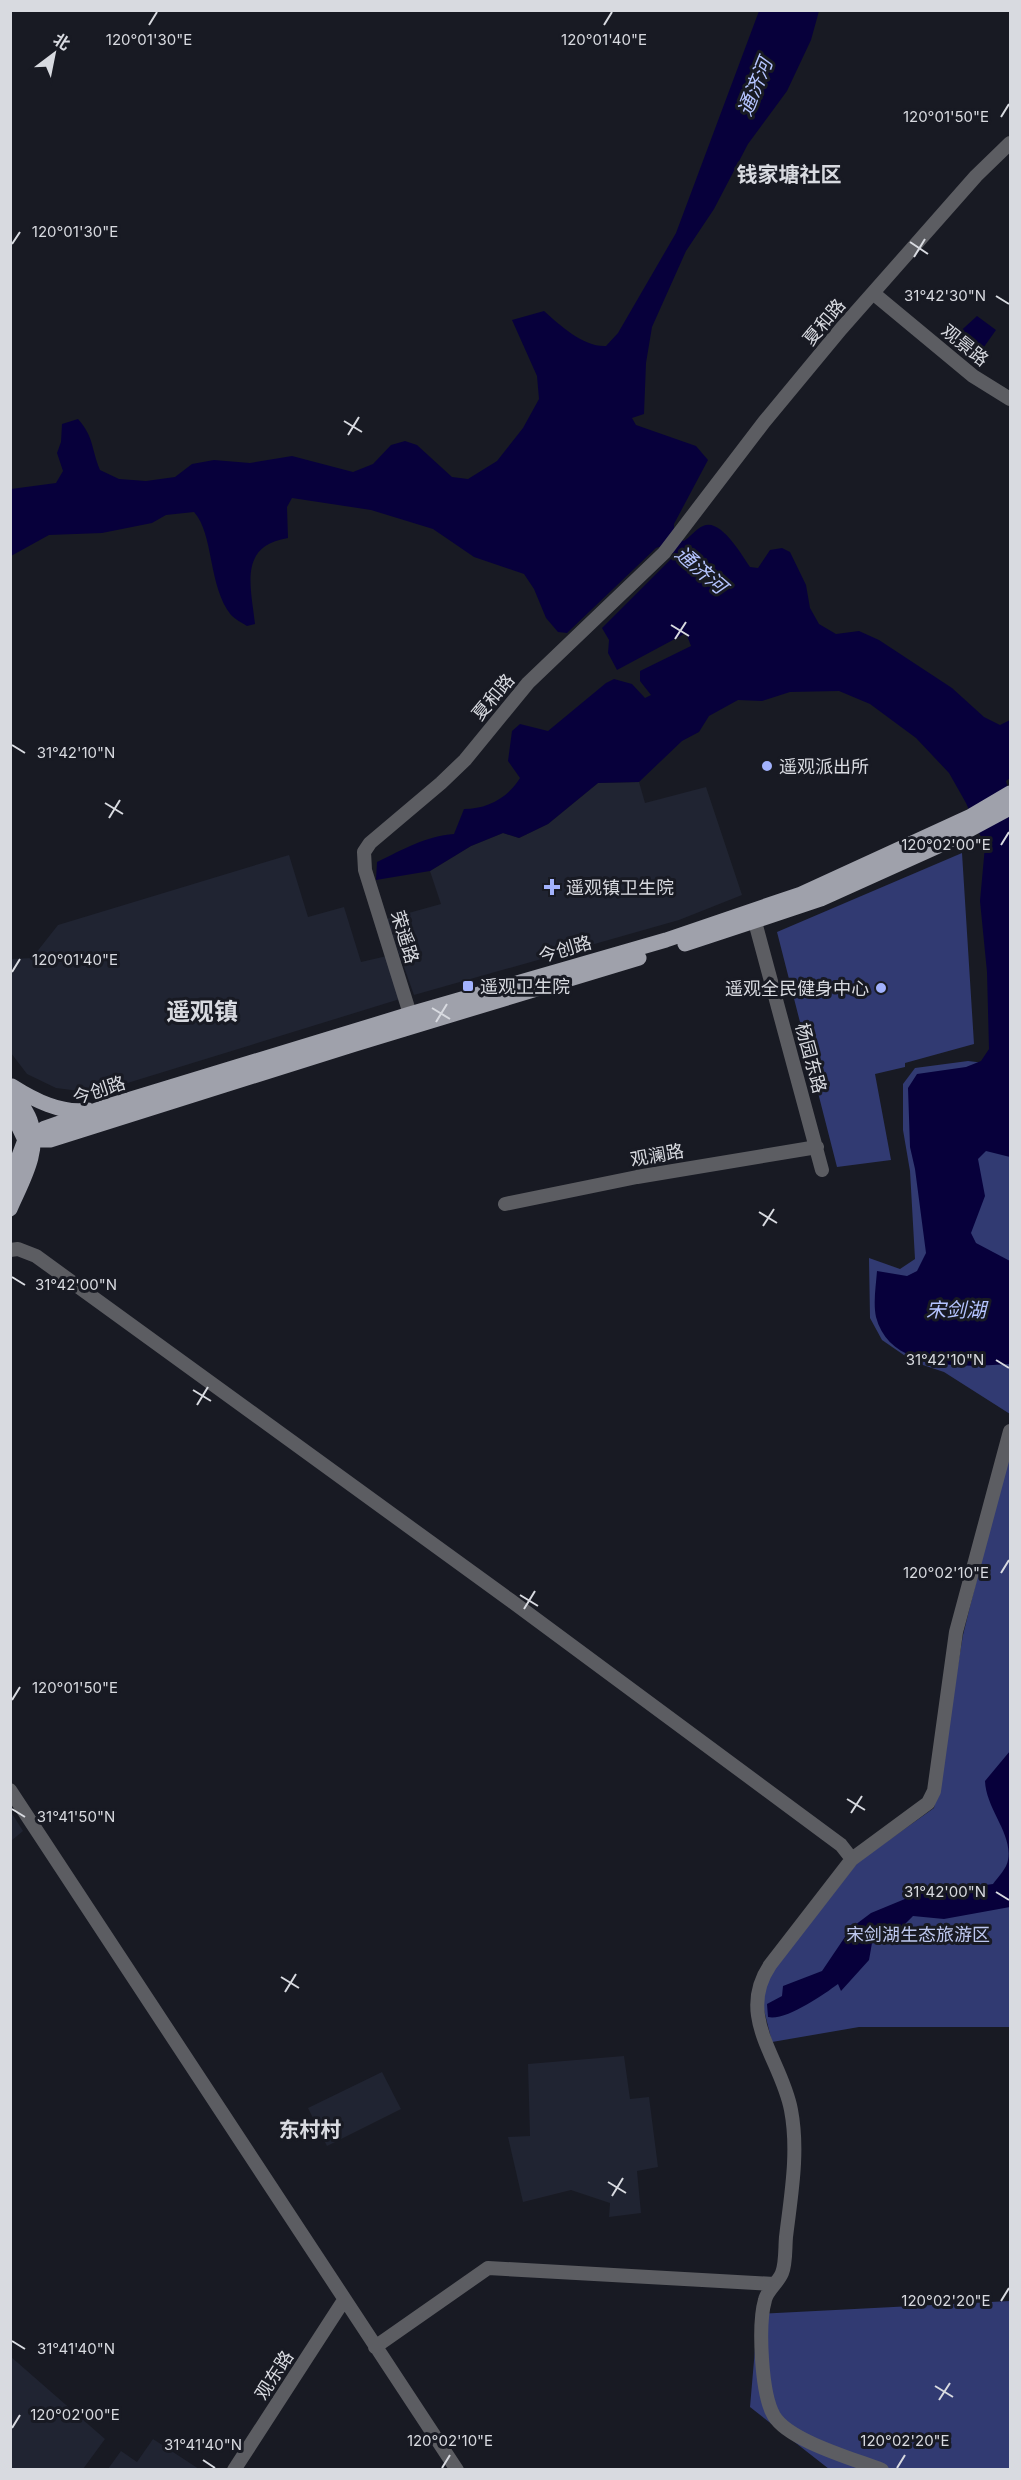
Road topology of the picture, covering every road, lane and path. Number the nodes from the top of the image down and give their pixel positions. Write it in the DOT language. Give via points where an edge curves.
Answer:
graph roads {
  1 [pos="1011,143"];
  2 [pos="873,293"];
  3 [pos="1011,399"];
  4 [pos="1011,794"];
  5 [pos="1011,808"];
  6 [pos="973,822"];
  7 [pos="365,870"];
  8 [pos="755,922"];
  9 [pos="410,1014"];
  10 [pos="10,1086"];
  11 [pos="105,1107"];
  12 [pos="10,1109"];
  13 [pos="31,1138"];
  14 [pos="817,1147"];
  15 [pos="822,1170"];
  16 [pos="10,1180"];
  17 [pos="505,1204"];
  18 [pos="10,1209"];
  19 [pos="10,1250"];
  20 [pos="1011,1431"];
  21 [pos="10,1790"];
  22 [pos="852,1859"];
  23 [pos="774,2284"];
  24 [pos="344,2300"];
  25 [pos="375,2347"];
  26 [pos="234,2469"];
  27 [pos="457,2469"];
  28 [pos="882,2469"];
  1 -- 2 [label="street, 夏和路"];
  2 -- 3 [label="street, 观景路" via="973,376"];
  2 -- 7 [label="street, 夏和路" via="764,422 679,536 528,683 465,760 370,843 364,852"];
  4 -- 6 [label="main road"];
  5 -- 6 [label="main road"];
  6 -- 8 [label="main road, 今创路" via="821,899"];
  6 -- 9 [label="main road, 今创路" via="801,894 666,940"];
  7 -- 9 [label="street, 荣遥路"];
  8 -- 13 [label="main road, 今创路" via="50,1140"];
  8 -- 14 [label="street, 杨园东路"];
  9 -- 11 [label="main road, 今创路"];
  10 -- 11 [label="main road" via="33,1099 77,1112"];
  10 -- 13 [label="main road" via="29,1119"];
  11 -- 13 [label="main road, 今创路"];
  12 -- 13 [label="main road"];
  13 -- 16 [label="main road"];
  13 -- 18 [label="main road" via="31,1159"];
  14 -- 15 [label="street, 杨园东路"];
  14 -- 17 [label="street, 观澜路"];
  19 -- 22 [label="street" via="36,1256 803,1816 841,1845"];
  20 -- 22 [label="street" via="956,1632 934,1791 928,1803"];
  21 -- 24 [label="street"];
  22 -- 23 [label="street" via="770,1965 757,1994 761,2030 791,2109 795,2165 782,2273"];
  23 -- 25 [label="street" via="488,2268"];
  23 -- 28 [label="street" via="765,2298 762,2324 764,2392 774,2417 805,2441"];
  24 -- 25 [label="street"];
  24 -- 26 [label="street, 观东路"];
  25 -- 27 [label="street"];
}
